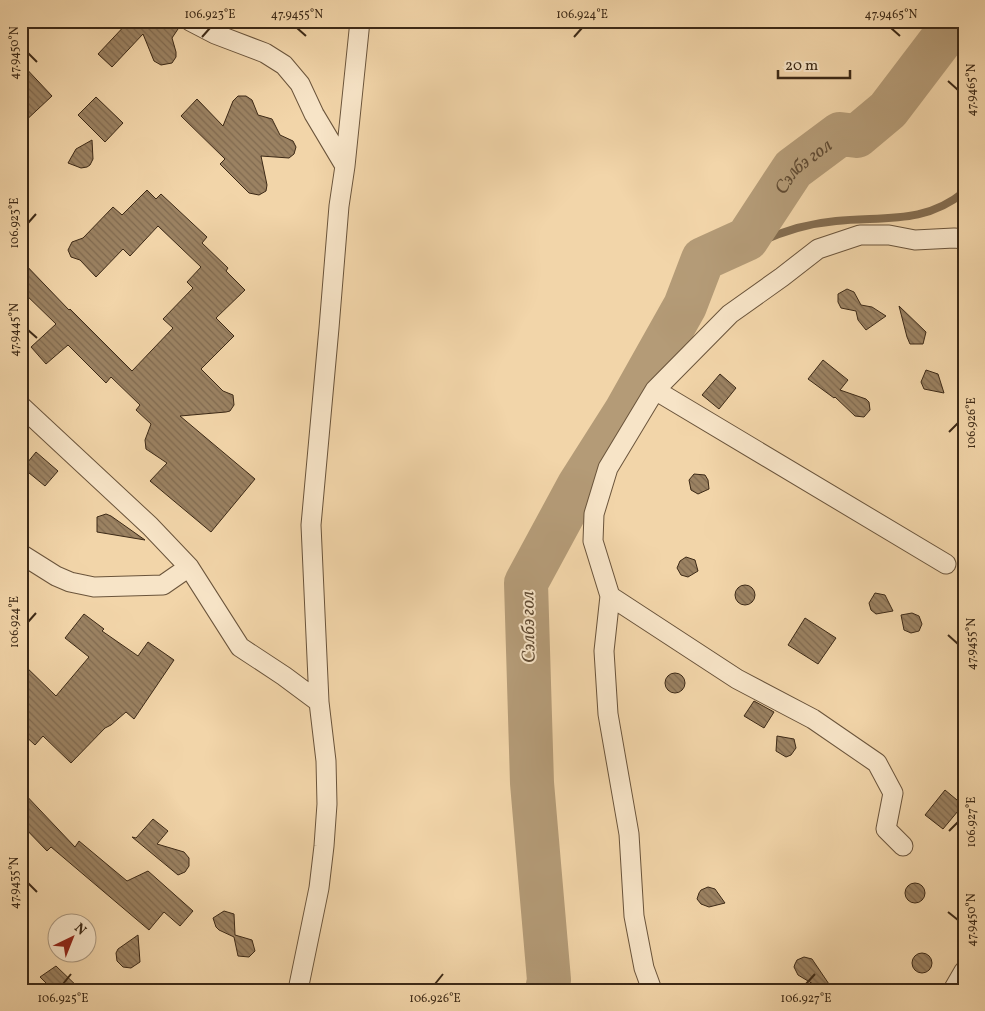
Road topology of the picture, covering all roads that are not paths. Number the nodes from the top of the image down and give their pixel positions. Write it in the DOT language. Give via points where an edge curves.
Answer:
graph roads {
  1 [pos="190,21"];
  2 [pos="360,21"];
  3 [pos="345,166"];
  4 [pos="964,239"];
  5 [pos="655,390"];
  6 [pos="21,406"];
  7 [pos="21,554"];
  8 [pos="946,564"];
  9 [pos="190,567"];
  10 [pos="610,596"];
  11 [pos="319,702"];
  12 [pos="903,846"];
  13 [pos="964,972"];
  14 [pos="298,990"];
  15 [pos="652,990"];
  16 [pos="953,990"];
  1 -- 3 [label="street" via="265,53 284,65 300,84"];
  2 -- 3 [label="street"];
  3 -- 11 [label="street" via="311,525"];
  4 -- 5 [label="street" via="915,240 889,235 860,235 818,248 730,314"];
  5 -- 8 [label="street"];
  5 -- 10 [label="street" via="608,468 594,514 593,541"];
  6 -- 9 [label="street"];
  7 -- 9 [label="street" via="56,576 94,587 163,585"];
  9 -- 11 [label="street" via="240,647"];
  10 -- 12 [label="street" via="737,679 813,719 877,763 894,792 886,829"];
  10 -- 15 [label="street" via="604,651 608,714 629,834 634,916 644,968"];
  11 -- 14 [label="street" via="326,761 324,846 319,888"];
  13 -- 16 [label="street"];
}
